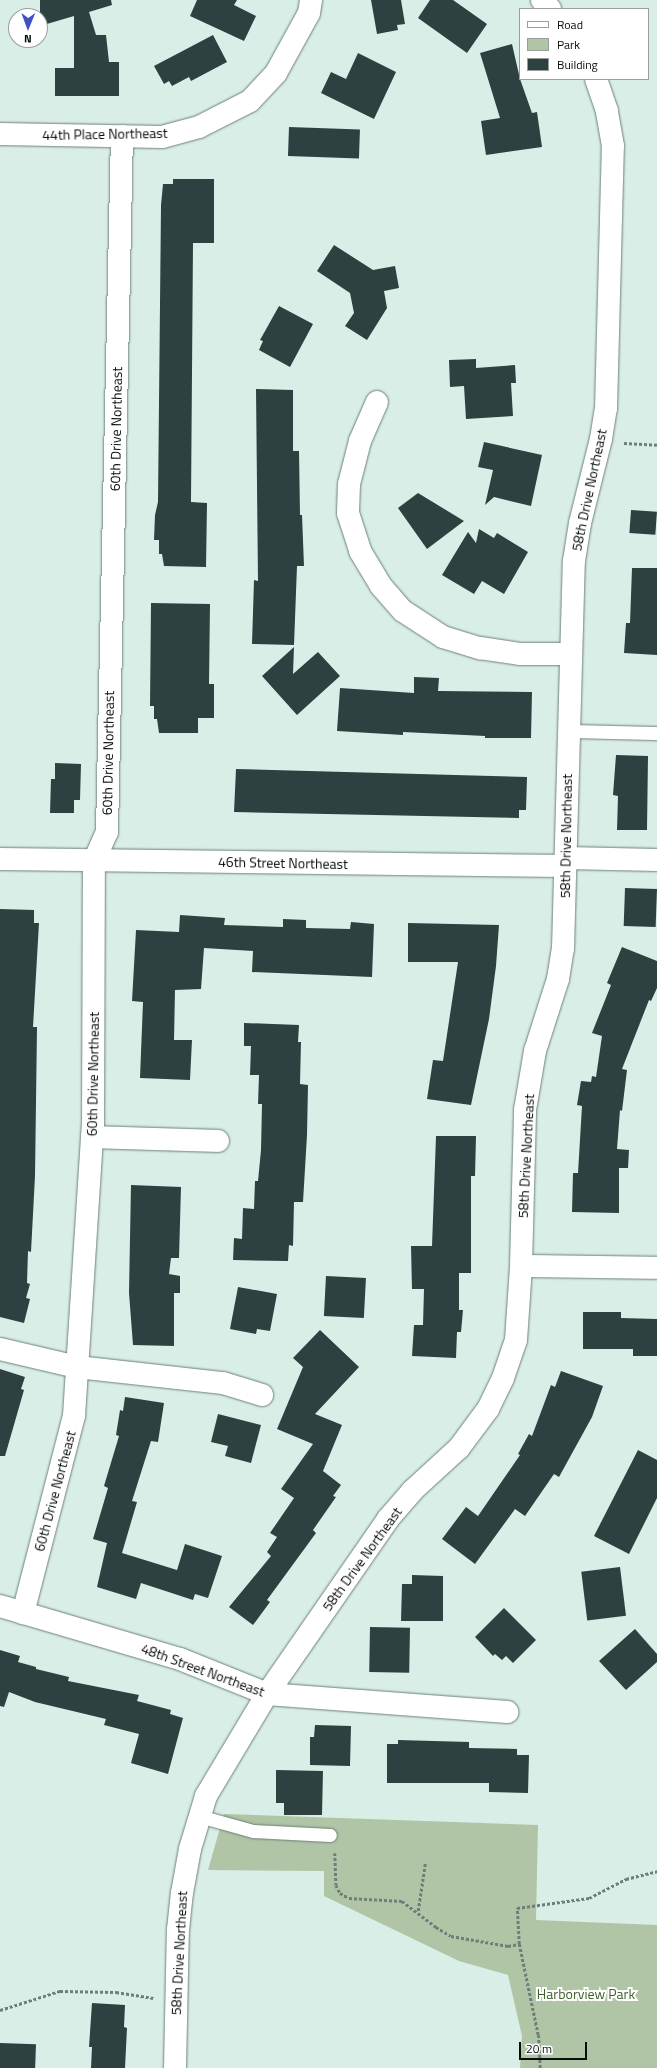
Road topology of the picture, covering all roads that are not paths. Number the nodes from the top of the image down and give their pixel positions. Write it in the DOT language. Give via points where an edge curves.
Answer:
graph roads {
  1 [pos="311,0"];
  2 [pos="542,0"];
  3 [pos="549,8"];
  4 [pos="596,80"];
  5 [pos="0,134"];
  6 [pos="122,136"];
  7 [pos="377,402"];
  8 [pos="571,654"];
  9 [pos="569,731"];
  10 [pos="657,734"];
  11 [pos="0,859"];
  12 [pos="657,860"];
  13 [pos="94,861"];
  14 [pos="566,862"];
  15 [pos="92,1137"];
  16 [pos="218,1141"];
  17 [pos="521,1266"];
  18 [pos="657,1268"];
  19 [pos="0,1349"];
  20 [pos="77,1367"];
  21 [pos="262,1395"];
  22 [pos="0,1606"];
  23 [pos="23,1613"];
  24 [pos="267,1694"];
  25 [pos="507,1712"];
  26 [pos="199,1816"];
  27 [pos="330,1835"];
  28 [pos="174,2068"];
  1 -- 6 [label="street, 44th Place Northeast" via="309,13 276,73 250,101 199,127 162,136"];
  2 -- 3 [label="street"];
  4 -- 8 [label="street, 58th Drive Northeast" via="607,111 613,146 606,402 601,440 580,523 574,561"];
  5 -- 6 [label="street, 44th Place Northeast"];
  6 -- 13 [label="street, 60th Drive Northeast" via="107,832"];
  7 -- 8 [label="street" via="360,441 349,484 348,513 360,551 381,586 403,612 443,637 480,648 520,654"];
  8 -- 9 [label="street, 58th Drive Northeast"];
  9 -- 10 [label="lane"];
  9 -- 14 [label="street, 58th Drive Northeast"];
  11 -- 13 [label="street, 46th Street Northeast"];
  12 -- 14 [label="street, 46th Street Northeast"];
  13 -- 14 [label="street, 46th Street Northeast"];
  13 -- 15 [label="street, 60th Drive Northeast"];
  14 -- 17 [label="street, 58th Drive Northeast" via="563,949 558,979 536,1051 525,1110"];
  15 -- 16 [label="street"];
  15 -- 20 [label="street, 60th Drive Northeast"];
  17 -- 18 [label="street"];
  17 -- 24 [label="street, 58th Drive Northeast" via="516,1340 503,1378 488,1409 459,1448 412,1492 388,1519"];
  19 -- 20 [label="street"];
  20 -- 21 [label="street" via="223,1383"];
  20 -- 23 [label="street, 60th Drive Northeast" via="74,1416"];
  22 -- 23 [label="street, 48th Street Northeast"];
  23 -- 24 [label="street, 48th Street Northeast" via="180,1659"];
  24 -- 25 [label="street, 48th Street Northeast"];
  24 -- 26 [label="street, 58th Drive Northeast" via="206,1796"];
  26 -- 27 [label="lane" via="253,1831"];
  26 -- 28 [label="street, 58th Drive Northeast" via="182,1893"];
}
